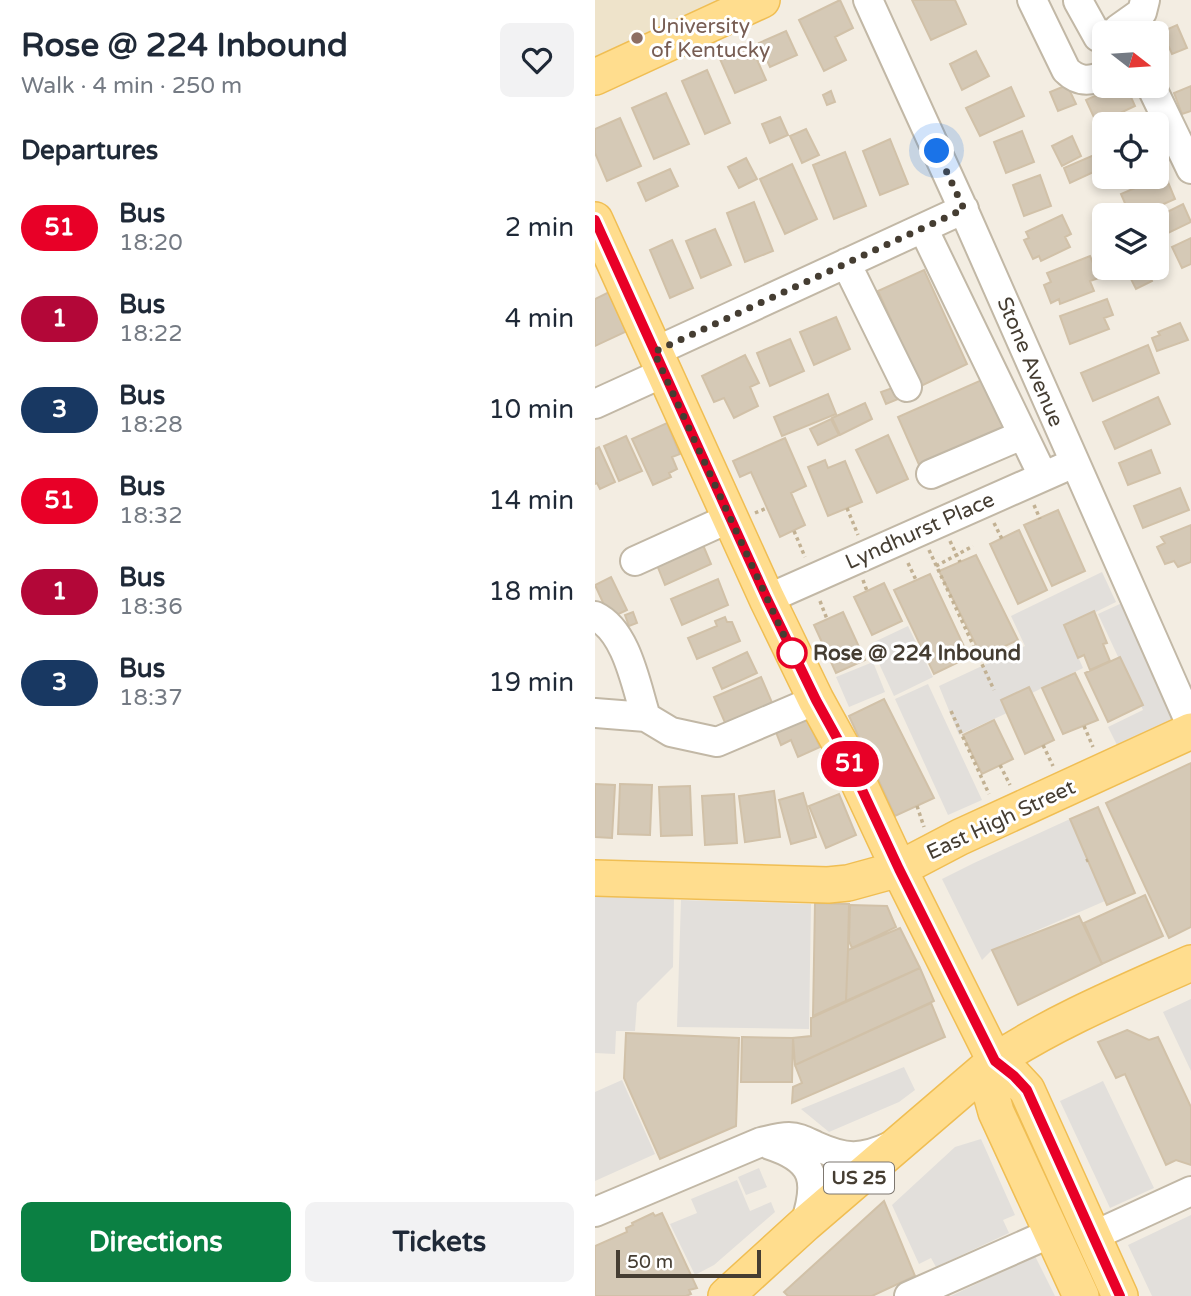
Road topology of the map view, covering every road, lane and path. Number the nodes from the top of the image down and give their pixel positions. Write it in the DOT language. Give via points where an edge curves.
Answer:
graph roads {
  1 [pos="762,0"];
  2 [pos="867,0"];
  3 [pos="1032,0"];
  4 [pos="1145,0"];
  5 [pos="1077,1"];
  6 [pos="1128,21"];
  7 [pos="1092,27"];
  8 [pos="595,77"];
  9 [pos="1092,81"];
  10 [pos="1157,98"];
  11 [pos="1191,169"];
  12 [pos="964,209"];
  13 [pos="595,220"];
  14 [pos="923,228"];
  15 [pos="846,263"];
  16 [pos="659,362"];
  17 [pos="907,387"];
  18 [pos="595,404"];
  19 [pos="1022,435"];
  20 [pos="1074,463"];
  21 [pos="931,474"];
  22 [pos="1043,476"];
  23 [pos="767,508"];
  24 [pos="847,508"];
  25 [pos="741,516"];
  26 [pos="794,531"];
  27 [pos="857,535"];
  28 [pos="948,536"];
  29 [pos="927,545"];
  30 [pos="973,546"];
  31 [pos="905,555"];
  32 [pos="956,555"];
  33 [pos="635,561"];
  34 [pos="960,562"];
  35 [pos="936,566"];
  36 [pos="916,580"];
  37 [pos="816,587"];
  38 [pos="767,599"];
  39 [pos="595,616"];
  40 [pos="827,619"];
  41 [pos="994,690"];
  42 [pos="816,700"];
  43 [pos="951,711"];
  44 [pos="595,713"];
  45 [pos="646,717"];
  46 [pos="1191,725"];
  47 [pos="1084,726"];
  48 [pos="1191,732"];
  49 [pos="1043,745"];
  50 [pos="1097,755"];
  51 [pos="1000,765"];
  52 [pos="1056,774"];
  53 [pos="1013,793"];
  54 [pos="993,802"];
  55 [pos="916,806"];
  56 [pos="926,832"];
  57 [pos="899,869"];
  58 [pos="595,878"];
  59 [pos="1191,963"];
  60 [pos="995,1061"];
  61 [pos="903,1141"];
  62 [pos="761,1142"];
  63 [pos="1191,1191"];
  64 [pos="595,1212"];
  65 [pos="805,1224"];
  66 [pos="1051,1233"];
  67 [pos="1093,1236"];
  68 [pos="740,1291"];
  69 [pos="909,1296"];
  70 [pos="1081,1296"];
  71 [pos="1120,1296"];
  1 -- 8 [label="main road"];
  2 -- 12 [label="street, Stone Avenue"];
  3 -- 9 [label="street" via="1066,70"];
  4 -- 6 [label="street" via="1142,12"];
  5 -- 7 [label="street"];
  10 -- 11 [label="street"];
  12 -- 14 [label="street"];
  12 -- 20 [label="street, Stone Avenue"];
  13 -- 16 [label="main road"];
  14 -- 15 [label="street"];
  14 -- 19 [label="street"];
  15 -- 16 [label="street"];
  15 -- 17 [label="street"];
  16 -- 18 [label="street"];
  16 -- 25 [label="main road"];
  19 -- 21 [label="street"];
  19 -- 22 [label="street"];
  20 -- 22 [label="street, Lyndhurst Place"];
  20 -- 46 [label="street, Stone Avenue"];
  22 -- 37 [label="street, Lyndhurst Place"];
  23 -- 25 [label="path"];
  24 -- 27 [label="path"];
  25 -- 33 [label="street"];
  25 -- 38 [label="main road"];
  26 -- 37 [label="path"];
  28 -- 32 [label="path"];
  29 -- 35 [label="path"];
  30 -- 32 [label="path"];
  31 -- 36 [label="path"];
  32 -- 34 [label="path"];
  32 -- 35 [label="path"];
  35 -- 41 [label="path"];
  37 -- 38 [label="street, Lyndhurst Place"];
  37 -- 40 [label="path"];
  38 -- 42 [label="main road"];
  39 -- 45 [label="street" via="605,620 624,648"];
  42 -- 45 [label="street" via="717,742 671,732"];
  42 -- 57 [label="main road"];
  43 -- 54 [label="path"];
  44 -- 45 [label="street"];
  47 -- 50 [label="path"];
  48 -- 57 [label="main road, East High Street"];
  49 -- 52 [label="path"];
  51 -- 53 [label="path"];
  55 -- 56 [label="path"];
  57 -- 58 [label="main road, East High Street" via="828,885"];
  57 -- 60 [label="main road"];
  59 -- 60 [label="main road, US 25" via="1055,1026"];
  60 -- 61 [label="main road, US 25"];
  60 -- 66 [label="main road" via="991,1094 996,1112"];
  60 -- 67 [label="main road" via="1027,1090"];
  61 -- 62 [label="street" via="858,1157 790,1137"];
  61 -- 65 [label="main road, US 25"];
  62 -- 64 [label="street"];
  62 -- 65 [label="street" via="796,1155 810,1171 813,1202"];
  63 -- 67 [label="street"];
  65 -- 68 [label="main road, US 25"];
  66 -- 69 [label="street"];
  66 -- 70 [label="main road"];
  67 -- 71 [label="main road"];
}
